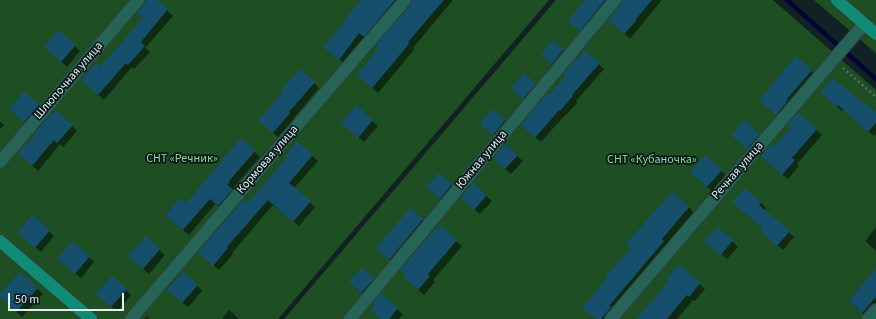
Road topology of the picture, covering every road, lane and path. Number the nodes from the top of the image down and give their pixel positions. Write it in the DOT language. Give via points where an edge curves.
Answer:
graph roads {
  1 [pos="138,0"];
  2 [pos="405,0"];
  3 [pos="614,0"];
  4 [pos="837,0"];
  5 [pos="864,24"];
  6 [pos="876,34"];
  7 [pos="836,57"];
  8 [pos="876,97"];
  9 [pos="0,162"];
  10 [pos="0,241"];
  11 [pos="876,310"];
  12 [pos="91,319"];
  13 [pos="131,319"];
  14 [pos="350,319"];
  15 [pos="611,319"];
  16 [pos="868,319"];
  1 -- 9 [label="street, Шлюпочная улица"];
  2 -- 13 [label="street, Кормовая улица"];
  3 -- 14 [label="street, Южная улица"];
  4 -- 5 [label="street"];
  5 -- 6 [label="street"];
  5 -- 7 [label="street, Речная улица"];
  7 -- 8 [label="path"];
  7 -- 15 [label="street, Речная улица"];
  10 -- 12 [label="street"];
  11 -- 16 [label="street"];
}
